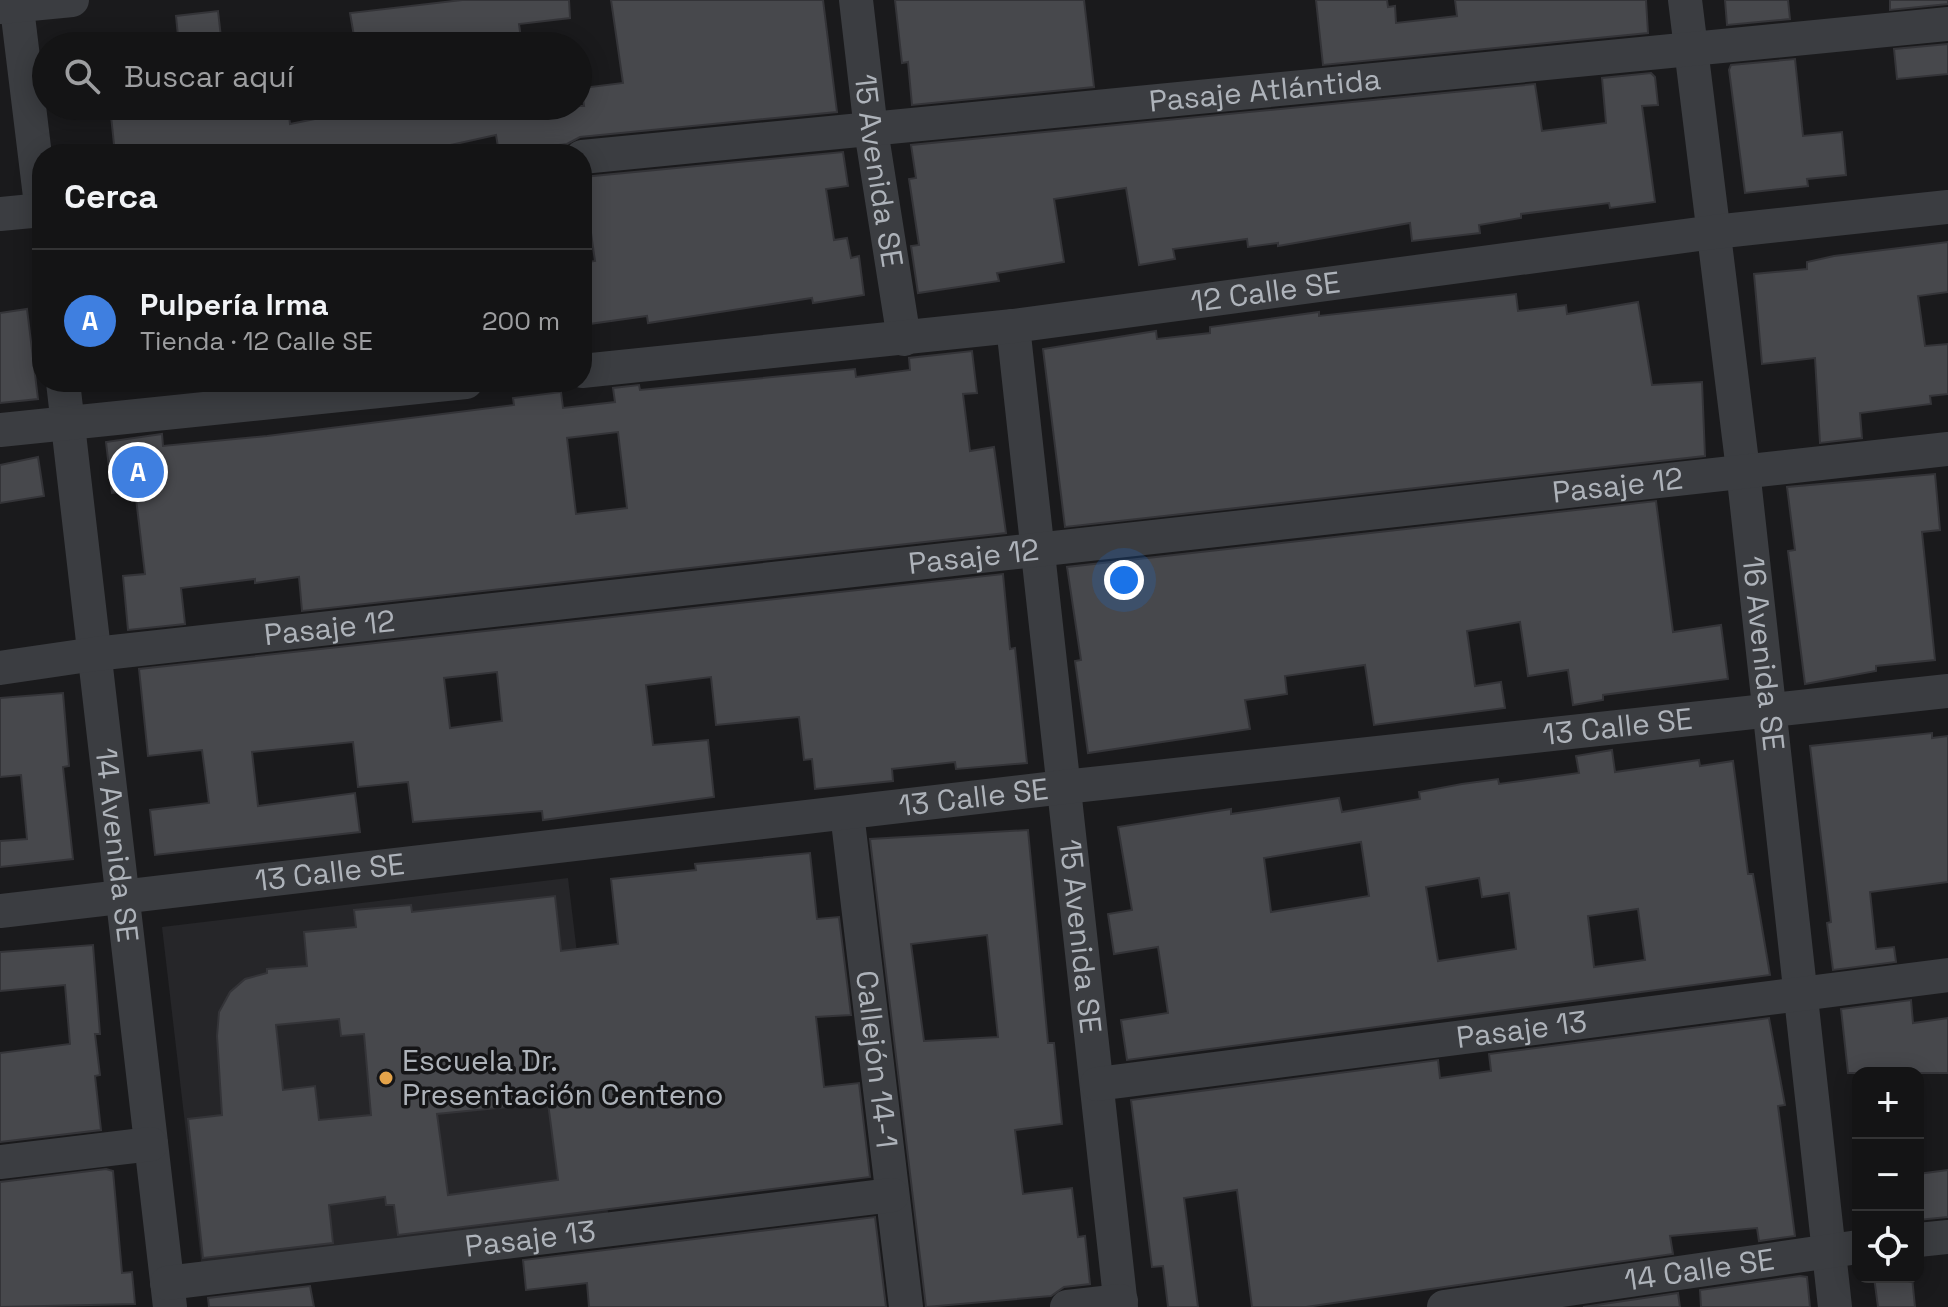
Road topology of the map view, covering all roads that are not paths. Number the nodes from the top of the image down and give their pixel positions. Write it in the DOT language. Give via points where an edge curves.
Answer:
graph roads {
  1 [pos="72,0"];
  2 [pos="856,0"];
  3 [pos="1685,0"];
  4 [pos="11,4"];
  5 [pos="1948,24"];
  6 [pos="1690,48"];
  7 [pos="871,130"];
  8 [pos="32,144"];
  9 [pos="592,156"];
  10 [pos="1948,207"];
  11 [pos="32,212"];
  12 [pos="0,214"];
  13 [pos="1714,232"];
  14 [pos="1013,326"];
  15 [pos="904,339"];
  16 [pos="592,370"];
  17 [pos="64,392"];
  18 [pos="364,392"];
  19 [pos="68,421"];
  20 [pos="0,430"];
  21 [pos="1948,449"];
  22 [pos="1743,470"];
  23 [pos="1038,551"];
  24 [pos="95,654"];
  25 [pos="0,668"];
  26 [pos="1948,691"];
  27 [pos="1770,712"];
  28 [pos="1064,787"];
  29 [pos="847,813"];
  30 [pos="123,898"];
  31 [pos="0,911"];
  32 [pos="1948,975"];
  33 [pos="1798,994"];
  34 [pos="1097,1084"];
  35 [pos="151,1144"];
  36 [pos="0,1162"];
  37 [pos="892,1195"];
  38 [pos="1948,1237"];
  39 [pos="1924,1239"];
  40 [pos="1843,1248"];
  41 [pos="168,1295"];
  42 [pos="1121,1304"];
  43 [pos="906,1307"];
  44 [pos="1067,1307"];
  45 [pos="1444,1307"];
  46 [pos="1835,1307"];
  1 -- 4 [label="street"];
  2 -- 7 [label="street, 15 Avenida SE"];
  3 -- 6 [label="street, 16 Avenida SE"];
  4 -- 8 [label="street"];
  5 -- 6 [label="street, Pasaje Atlántida"];
  6 -- 7 [label="street, Pasaje Atlántida"];
  6 -- 13 [label="street, 16 Avenida SE"];
  7 -- 9 [label="street, Pasaje Atlántida"];
  7 -- 15 [label="street, 15 Avenida SE"];
  10 -- 13 [label="street, 12 Calle SE"];
  11 -- 12 [label="street"];
  13 -- 14 [label="street, 12 Calle SE"];
  13 -- 22 [label="street, 16 Avenida SE"];
  14 -- 15 [label="street, 12 Calle SE"];
  14 -- 23 [label="street, 15 Avenida SE"];
  15 -- 16 [label="street, 12 Calle SE"];
  17 -- 19 [label="street, 14 Avenida SE"];
  18 -- 19 [label="street"];
  19 -- 20 [label="street"];
  19 -- 24 [label="street, 14 Avenida SE"];
  21 -- 22 [label="street, Pasaje 12"];
  22 -- 23 [label="street, Pasaje 12"];
  22 -- 27 [label="street, 16 Avenida SE"];
  23 -- 24 [label="street, Pasaje 12"];
  23 -- 28 [label="street, 15 Avenida SE"];
  24 -- 25 [label="street, Pasaje 12"];
  24 -- 30 [label="street, 14 Avenida SE"];
  26 -- 27 [label="street, 13 Calle SE"];
  27 -- 28 [label="street, 13 Calle SE"];
  27 -- 33 [label="street, 16 Avenida SE"];
  28 -- 29 [label="street, 13 Calle SE"];
  28 -- 34 [label="street, 15 Avenida SE"];
  29 -- 30 [label="street, 13 Calle SE"];
  29 -- 37 [label="street, Callejón 14-1"];
  30 -- 31 [label="street, 13 Calle SE"];
  30 -- 35 [label="street, 14 Avenida SE"];
  32 -- 33 [label="street, Pasaje 13"];
  33 -- 34 [label="street, Pasaje 13"];
  33 -- 40 [label="street, 16 Avenida SE"];
  34 -- 42 [label="street, 15 Avenida SE"];
  35 -- 36 [label="street"];
  35 -- 41 [label="street, 14 Avenida SE"];
  37 -- 41 [label="street, Pasaje 13"];
  37 -- 43 [label="street, Callejón 14-1"];
  38 -- 39 [label="street"];
  40 -- 45 [label="street, 14 Calle SE"];
  40 -- 46 [label="street, 16 Avenida SE"];
  42 -- 44 [label="street"];
}
